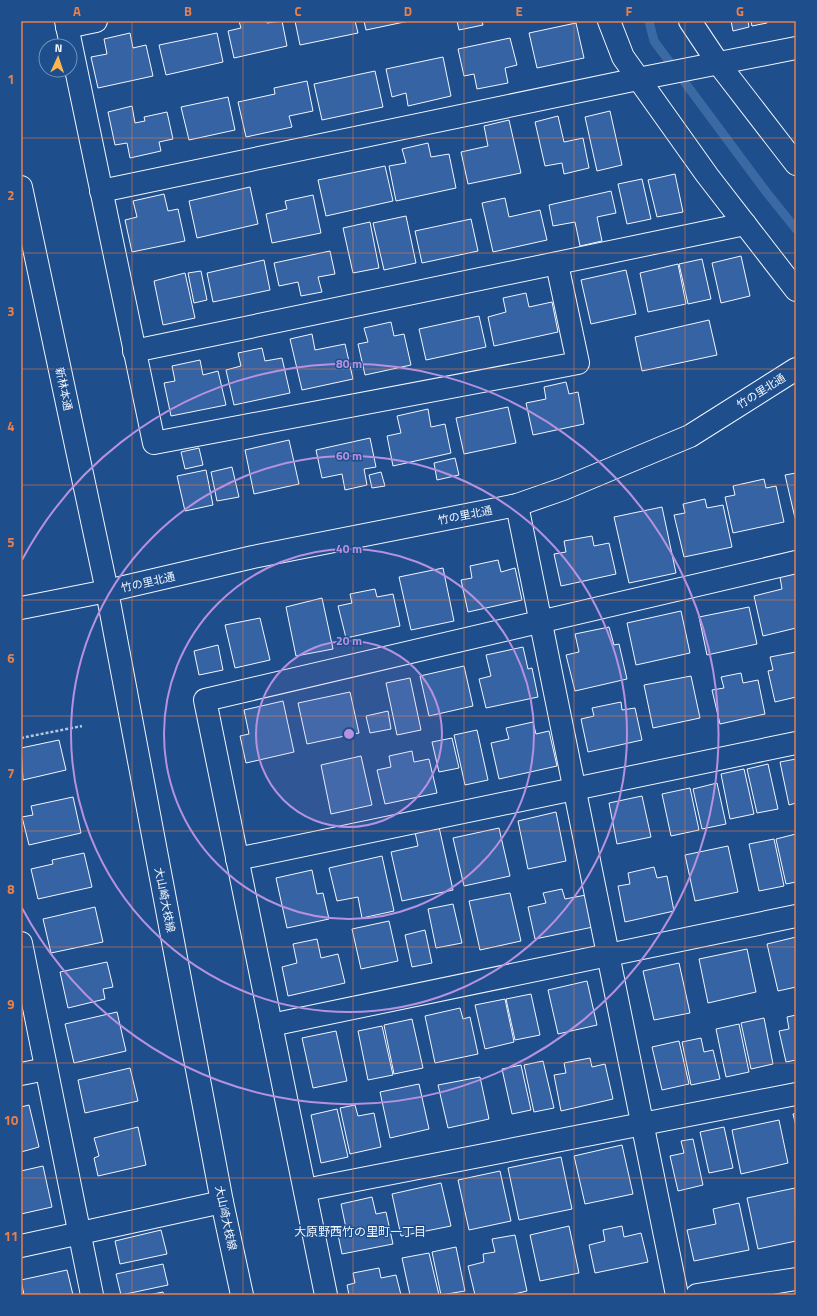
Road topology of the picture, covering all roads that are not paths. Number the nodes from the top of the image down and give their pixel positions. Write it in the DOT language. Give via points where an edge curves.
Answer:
graph roads {
  1 [pos="96,21"];
  2 [pos="609,21"];
  3 [pos="690,21"];
  4 [pos="67,24"];
  5 [pos="796,48"];
  6 [pos="718,64"];
  7 [pos="638,79"];
  8 [pos="796,164"];
  9 [pos="21,187"];
  10 [pos="101,192"];
  11 [pos="745,224"];
  12 [pos="556,264"];
  13 [pos="796,290"];
  14 [pos="134,352"];
  15 [pos="796,369"];
  16 [pos="517,505"];
  17 [pos="796,562"];
  18 [pos="108,591"];
  19 [pos="21,608"];
  20 [pos="541,622"];
  21 [pos="796,742"];
  22 [pos="575,789"];
  23 [pos="237,859"];
  24 [pos="796,916"];
  25 [pos="21,943"];
  26 [pos="608,955"];
  27 [pos="271,1025"];
  28 [pos="46,1069"];
  29 [pos="21,1074"];
  30 [pos="796,1094"];
  31 [pos="642,1124"];
  32 [pos="305,1190"];
  33 [pos="222,1202"];
  34 [pos="79,1234"];
  35 [pos="21,1246"];
  36 [pos="796,1279"];
  37 [pos="92,1295"];
  38 [pos="242,1295"];
  39 [pos="326,1295"];
  40 [pos="677,1295"];
  41 [pos="697,1295"];
  1 -- 4 [label="street"];
  2 -- 7 [label="street" via="623,58"];
  3 -- 6 [label="street"];
  4 -- 10 [label="street"];
  5 -- 6 [label="street"];
  6 -- 7 [label="street"];
  6 -- 8 [label="street"];
  7 -- 10 [label="street"];
  7 -- 11 [label="street"];
  9 -- 18 [label="street, 新林本通"];
  10 -- 14 [label="street"];
  11 -- 12 [label="street"];
  11 -- 13 [label="street"];
  12 -- 14 [label="street"];
  12 -- 14 [label="street" via="578,363 154,443"];
  15 -- 16 [label="street, 竹の里北通" via="690,436"];
  16 -- 18 [label="street, 竹の里北通" via="254,557"];
  16 -- 20 [label="street"];
  17 -- 20 [label="street"];
  18 -- 19 [label="street"];
  18 -- 33 [label="street, 大山崎大枝線"];
  20 -- 22 [label="street"];
  20 -- 23 [label="street" via="204,700"];
  21 -- 22 [label="street"];
  22 -- 23 [label="street"];
  22 -- 26 [label="street"];
  23 -- 27 [label="street"];
  24 -- 26 [label="street"];
  25 -- 28 [label="street"];
  26 -- 27 [label="street"];
  26 -- 31 [label="street"];
  27 -- 32 [label="street"];
  28 -- 29 [label="street"];
  28 -- 34 [label="street"];
  30 -- 31 [label="street"];
  31 -- 32 [label="street"];
  31 -- 40 [label="street"];
  32 -- 39 [label="street"];
  33 -- 34 [label="street"];
  33 -- 38 [label="street, 大山崎大枝線"];
  34 -- 35 [label="street"];
  34 -- 37 [label="street"];
  36 -- 41 [label="street"];
}
